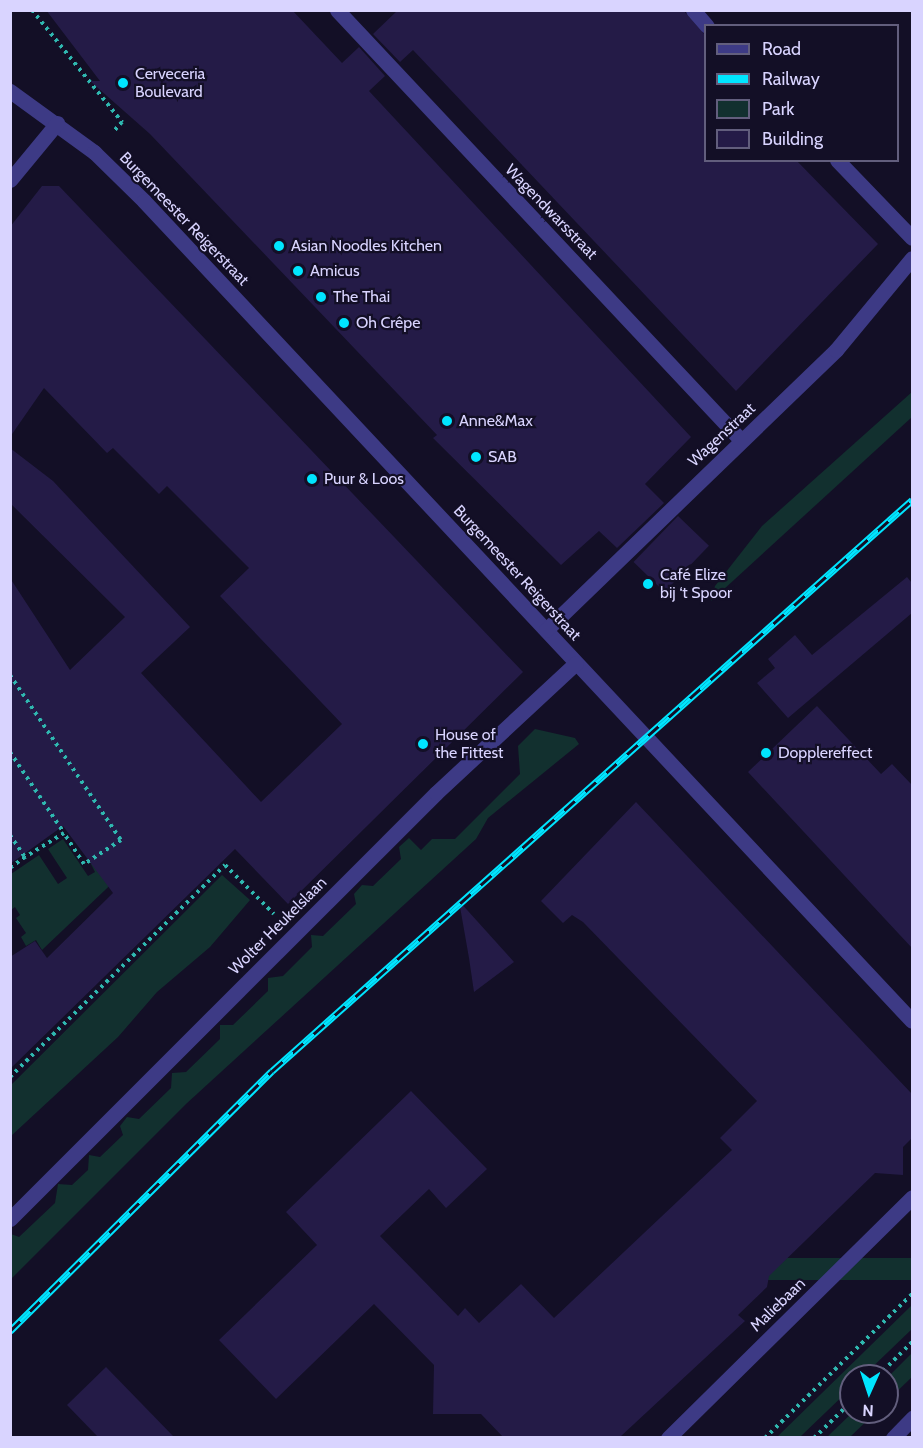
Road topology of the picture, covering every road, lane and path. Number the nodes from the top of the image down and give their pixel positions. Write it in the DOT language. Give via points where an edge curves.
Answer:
graph roads {
  1 [pos="32,10"];
  2 [pos="337,10"];
  3 [pos="693,10"];
  4 [pos="705,24"];
  5 [pos="10,91"];
  6 [pos="57,123"];
  7 [pos="94,152"];
  8 [pos="839,162"];
  9 [pos="10,180"];
  10 [pos="912,238"];
  11 [pos="912,258"];
  12 [pos="740,439"];
  13 [pos="546,630"];
  14 [pos="576,663"];
  15 [pos="10,675"];
  16 [pos="11,754"];
  17 [pos="64,833"];
  18 [pos="10,835"];
  19 [pos="26,857"];
  20 [pos="10,868"];
  21 [pos="295,934"];
  22 [pos="912,1021"];
  23 [pos="10,1077"];
  24 [pos="912,1197"];
  25 [pos="10,1219"];
  26 [pos="912,1294"];
  27 [pos="912,1342"];
  28 [pos="890,1364"];
  29 [pos="839,1413"];
  30 [pos="912,1418"];
  31 [pos="668,1437"];
  32 [pos="765,1437"];
  33 [pos="814,1437"];
  34 [pos="893,1437"];
  1 -- 7 [label="path, Burgemeester Reigerstraat" via="122,122"];
  2 -- 12 [label="street, Wagendwarsstraat"];
  3 -- 4 [label="street"];
  5 -- 6 [label="street, Burgemeester Reigerstraat"];
  6 -- 7 [label="street, Burgemeester Reigerstraat"];
  6 -- 9 [label="street"];
  7 -- 13 [label="street, Burgemeester Reigerstraat"];
  8 -- 10 [label="street"];
  11 -- 12 [label="street, Wagenstraat" via="836,350"];
  12 -- 13 [label="street, Wagenstraat" via="581,602"];
  13 -- 14 [label="street, Burgemeester Reigerstraat"];
  14 -- 21 [label="street, Wolter Heukelslaan" via="436,793"];
  14 -- 22 [label="street, Burgemeester Reigerstraat"];
  15 -- 17 [label="path" via="121,840 84,864"];
  16 -- 17 [label="path"];
  17 -- 19 [label="path"];
  18 -- 19 [label="path"];
  19 -- 20 [label="path"];
  21 -- 23 [label="path" via="225,865"];
  21 -- 25 [label="street, Wolter Heukelslaan"];
  24 -- 31 [label="street, Maliebaan"];
  26 -- 32 [label="path"];
  27 -- 28 [label="path"];
  29 -- 33 [label="path"];
  30 -- 34 [label="street"];
}
